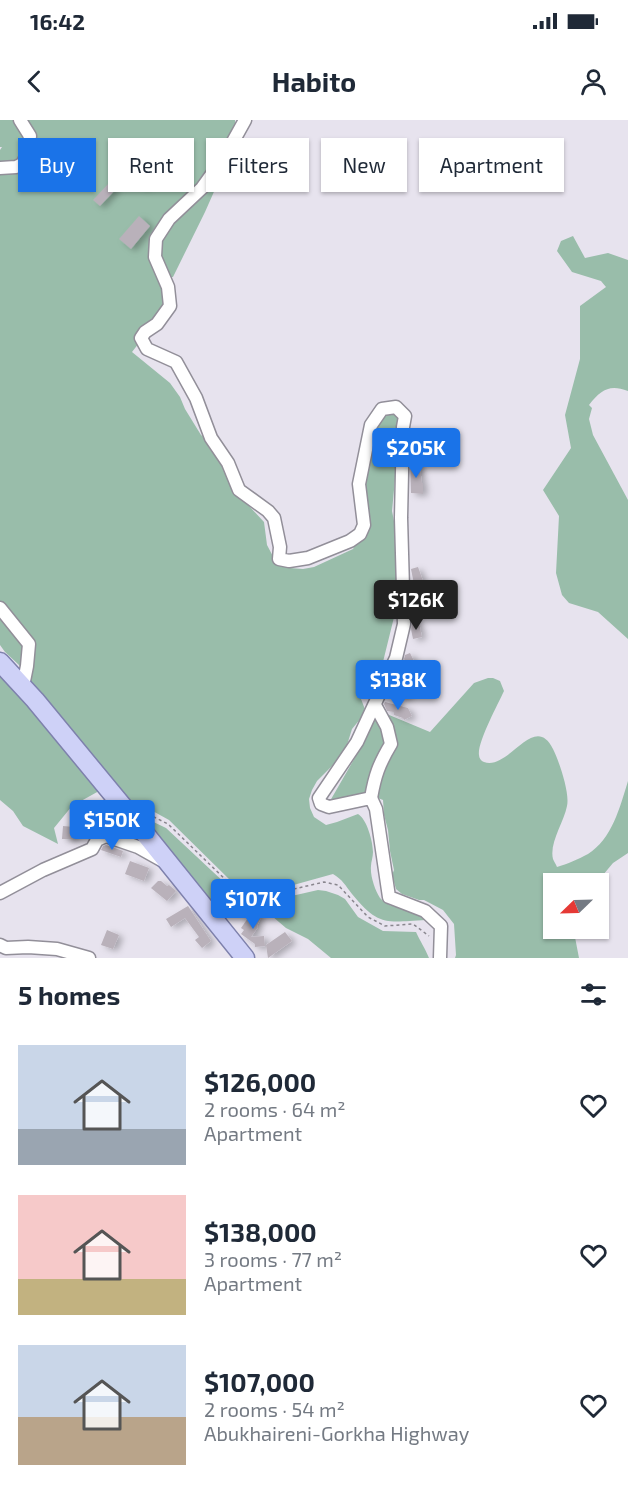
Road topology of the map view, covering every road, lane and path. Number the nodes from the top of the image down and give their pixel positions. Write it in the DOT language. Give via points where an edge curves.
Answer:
graph roads {
  1 [pos="20,120"];
  2 [pos="244,120"];
  3 [pos="0,168"];
  4 [pos="0,608"];
  5 [pos="0,662"];
  6 [pos="23,686"];
  7 [pos="375,705"];
  8 [pos="371,798"];
  9 [pos="134,820"];
  10 [pos="171,865"];
  11 [pos="0,893"];
  12 [pos="0,945"];
  13 [pos="440,953"];
  14 [pos="89,958"];
  15 [pos="245,958"];
  1 -- 3 [label="street" via="30,136 28,153 22,164"];
  2 -- 7 [label="street" via="202,188 169,219 156,239 155,256 168,287 170,306 141,338 147,349 176,362 239,490 274,518 279,559 308,558 360,534 364,525 359,484 371,425 382,409 396,407 405,416 401,518 404,624 396,658"];
  4 -- 6 [label="street" via="29,644"];
  5 -- 6 [label="main road"];
  6 -- 9 [label="main road"];
  7 -- 8 [label="street" via="391,744 374,777"];
  7 -- 8 [label="street" via="357,742 319,798 321,804 329,807"];
  8 -- 13 [label="street" via="389,897 425,910 441,926"];
  9 -- 10 [label="main road"];
  9 -- 13 [label="path" via="139,809 168,824 229,883 265,894 324,882 338,885 368,917 385,926 413,924 426,933"];
  10 -- 11 [label="street" via="106,836 97,840 92,849"];
  10 -- 15 [label="main road"];
  12 -- 14 [label="street" via="57,949"];
}
